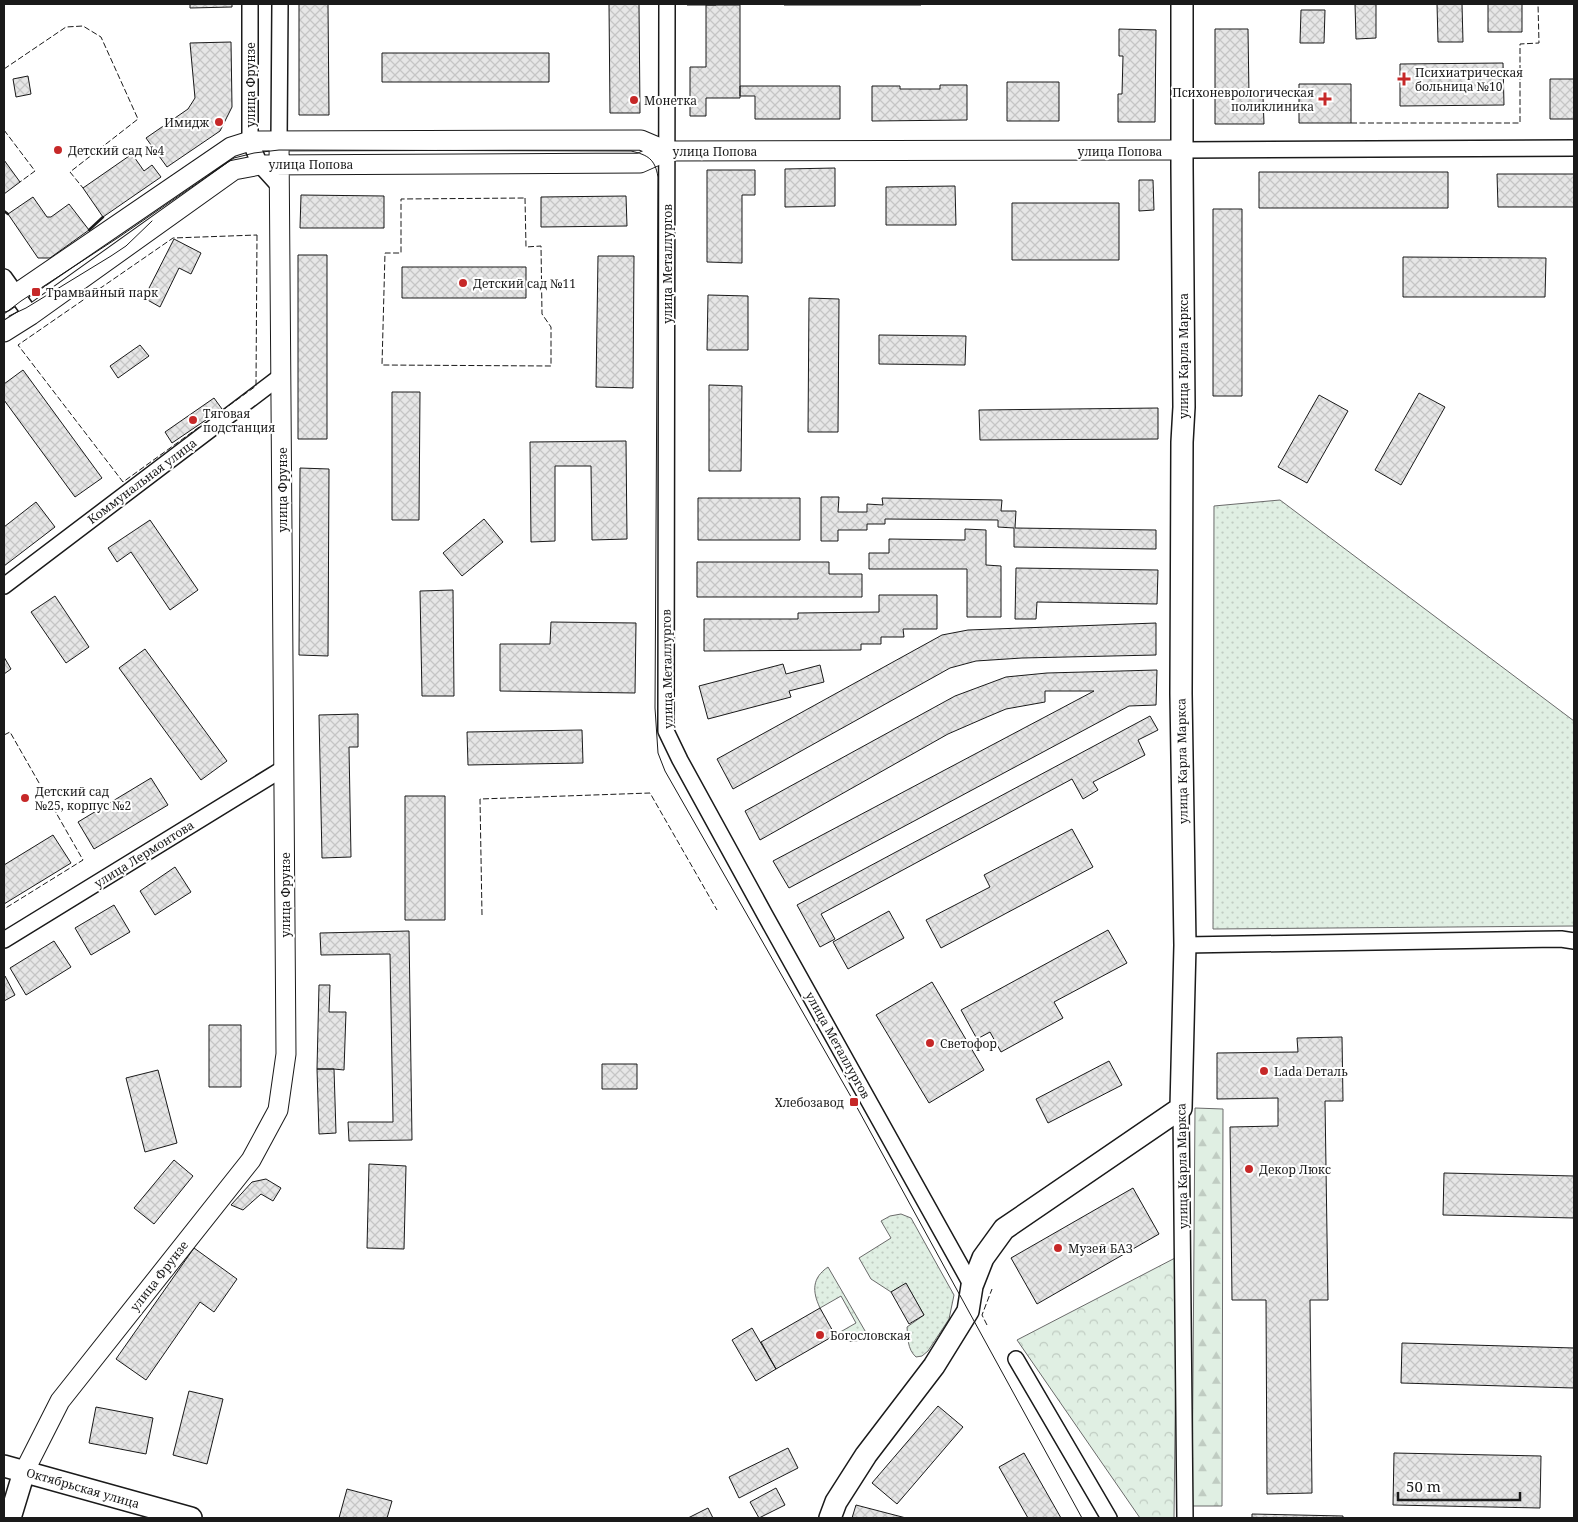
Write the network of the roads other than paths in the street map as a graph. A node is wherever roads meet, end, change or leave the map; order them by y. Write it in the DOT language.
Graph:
graph roads {
  1 [pos="250,4"];
  2 [pos="280,4"];
  3 [pos="667,4"];
  4 [pos="1182,4"];
  5 [pos="250,141"];
  6 [pos="280,141"];
  7 [pos="1574,148"];
  8 [pos="1182,150"];
  9 [pos="667,151"];
  10 [pos="260,165"];
  11 [pos="280,165"];
  12 [pos="280,187"];
  13 [pos="4,277"];
  14 [pos="10,298"];
  15 [pos="31,315"];
  16 [pos="4,332"];
  17 [pos="281,376"];
  18 [pos="4,586"];
  19 [pos="284,768"];
  20 [pos="4,940"];
  21 [pos="1574,941"];
  22 [pos="1186,945"];
  23 [pos="1181,1108"];
  24 [pos="972,1286"];
  25 [pos="1016,1360"];
  26 [pos="14,1469"];
  27 [pos="10,1518"];
  28 [pos="191,1518"];
  29 [pos="830,1518"];
  30 [pos="1109,1518"];
  31 [pos="1185,1518"];
  1 -- 5 [label="street, улица Фрунзе"];
  2 -- 6 [label="street, улица Фрунзе"];
  3 -- 9 [label="street, улица Металлургов"];
  4 -- 8 [label="main road, улица Карла Маркса"];
  5 -- 6 [label="street, улица Попова"];
  5 -- 10 [label="street, улица Фрунзе"];
  5 -- 14 [label="street, улица Попова"];
  6 -- 9 [label="street, улица Попова"];
  6 -- 11 [label="street, улица Фрунзе"];
  7 -- 8 [label="street, улица Попова"];
  8 -- 9 [label="street, улица Попова"];
  8 -- 22 [label="main road, улица Карла Маркса"];
  9 -- 11 [label="street, улица Попова"];
  9 -- 24 [label="street, улица Металлургов"];
  10 -- 11 [label="street, улица Попова"];
  10 -- 12 [label="street, улица Фрунзе"];
  10 -- 15 [label="street, улица Попова"];
  11 -- 12 [label="street, улица Фрунзе"];
  12 -- 17 [label="street, улица Фрунзе"];
  13 -- 14 [label="street"];
  14 -- 15 [label="street"];
  15 -- 16 [label="street, улица Попова"];
  17 -- 18 [label="street, Коммунальная улица"];
  17 -- 19 [label="street, улица Фрунзе"];
  19 -- 20 [label="street, улица Лермонтова"];
  19 -- 26 [label="street, улица Фрунзе"];
  21 -- 22 [label="street"];
  22 -- 23 [label="main road, улица Карла Маркса"];
  23 -- 24 [label="main road"];
  23 -- 31 [label="street, улица Карла Маркса"];
  24 -- 29 [label="main road"];
  25 -- 30 [label="street"];
  26 -- 27 [label="main road, улица Фрунзе"];
  26 -- 28 [label="main road, Октябрьская улица"];
}
